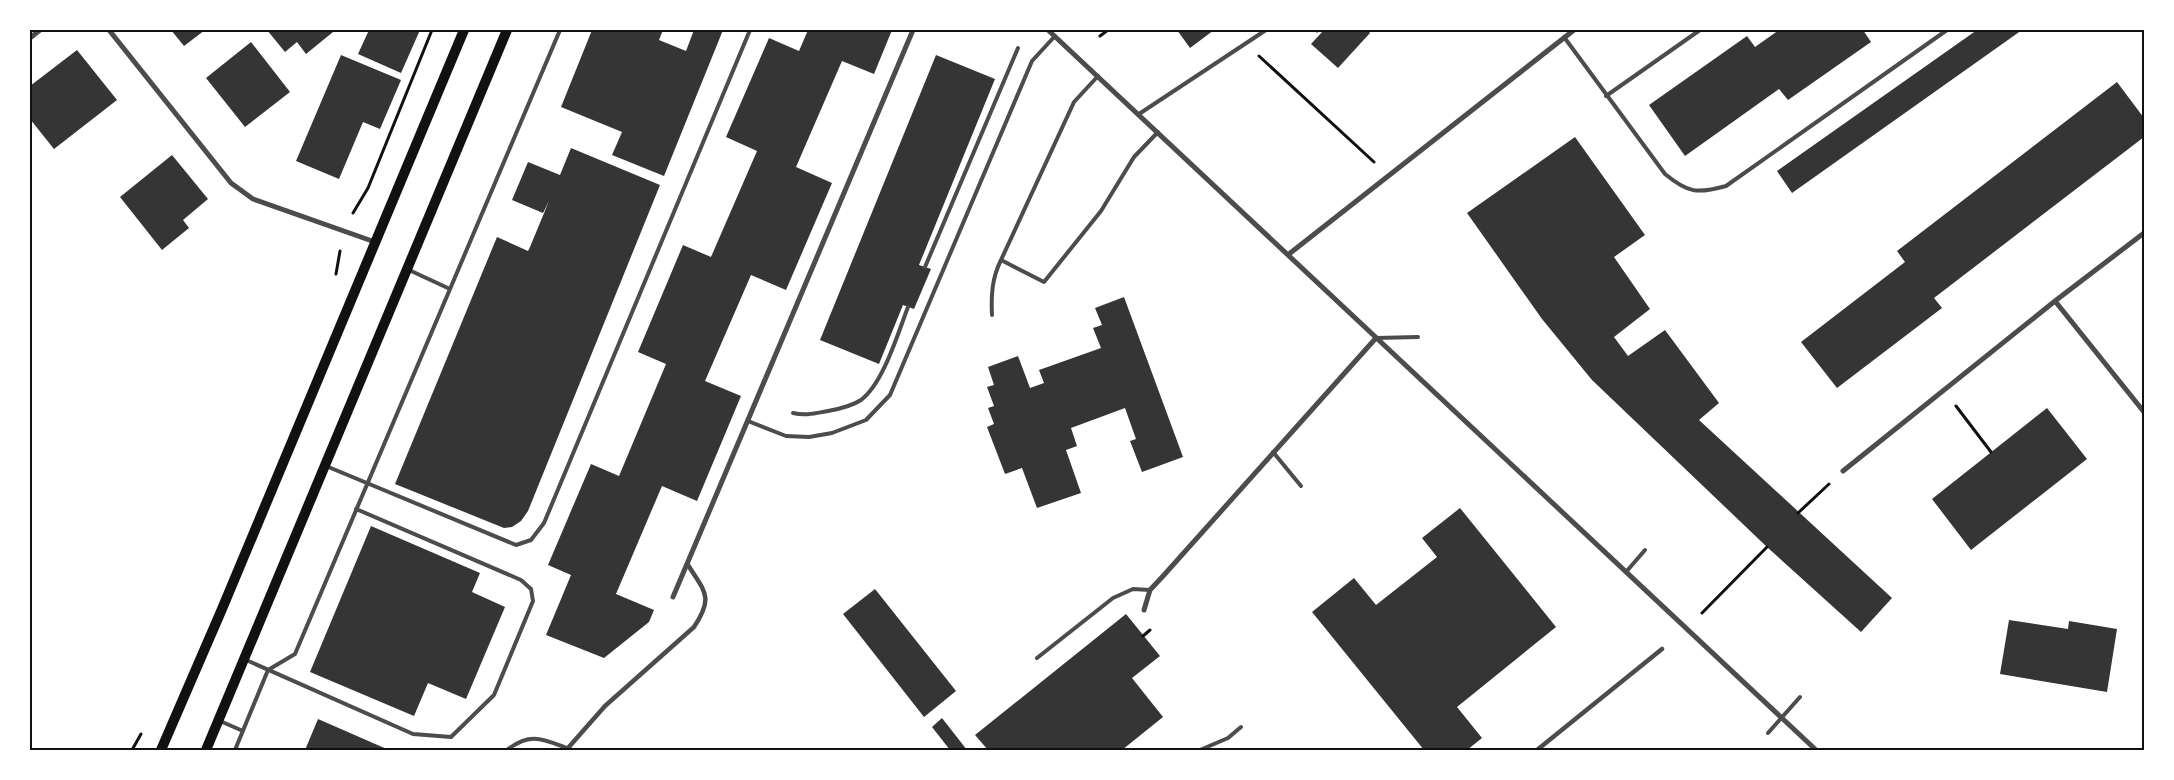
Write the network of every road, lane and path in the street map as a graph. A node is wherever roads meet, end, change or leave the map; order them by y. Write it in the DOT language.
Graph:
graph roads {
  1 [pos="40,30"];
  2 [pos="109,30"];
  3 [pos="432,30"];
  4 [pos="464,30"];
  5 [pos="507,30"];
  6 [pos="560,30"];
  7 [pos="750,30"];
  8 [pos="913,30"];
  9 [pos="1048,30"];
  10 [pos="1108,30"];
  11 [pos="1266,30"];
  12 [pos="1574,30"];
  13 [pos="1700,30"];
  14 [pos="1947,30"];
  15 [pos="1055,36"];
  16 [pos="1100,36"];
  17 [pos="1564,37"];
  18 [pos="30,38"];
  19 [pos="1245,44"];
  20 [pos="1018,48"];
  21 [pos="1098,76"];
  22 [pos="1606,96"];
  23 [pos="1139,114"];
  24 [pos="1158,132"];
  25 [pos="1390,176"];
  26 [pos="368,188"];
  27 [pos="2144,233"];
  28 [pos="374,242"];
  29 [pos="1288,254"];
  30 [pos="1001,260"];
  31 [pos="925,267"];
  32 [pos="407,269"];
  33 [pos="450,288"];
  34 [pos="2055,301"];
  35 [pos="908,307"];
  36 [pos="992,314"];
  37 [pos="1418,337"];
  38 [pos="1376,338"];
  39 [pos="1959,410"];
  40 [pos="2144,412"];
  41 [pos="794,413"];
  42 [pos="748,421"];
  43 [pos="1273,452"];
  44 [pos="1991,452"];
  45 [pos="326,466"];
  46 [pos="1843,471"];
  47 [pos="367,484"];
  48 [pos="1301,486"];
  49 [pos="356,509"];
  50 [pos="1798,513"];
  51 [pos="1767,547"];
  52 [pos="1646,550"];
  53 [pos="688,565"];
  54 [pos="1626,572"];
  55 [pos="1150,590"];
  56 [pos="673,598"];
  57 [pos="1144,610"];
  58 [pos="1702,613"];
  59 [pos="1662,649"];
  60 [pos="1037,658"];
  61 [pos="244,659"];
  62 [pos="268,670"];
  63 [pos="1800,697"];
  64 [pos="1781,717"];
  65 [pos="219,720"];
  66 [pos="1241,727"];
  67 [pos="243,731"];
  68 [pos="1768,733"];
  69 [pos="161,750"];
  70 [pos="206,750"];
  71 [pos="235,750"];
  72 [pos="507,750"];
  73 [pos="569,750"];
  74 [pos="1200,750"];
  75 [pos="1537,750"];
  76 [pos="1816,750"];
  1 -- 18 [label="street"];
  2 -- 28 [label="street"];
  3 -- 26 [label="path"];
  4 -- 28 [label="main road"];
  5 -- 32 [label="main road"];
  6 -- 33 [label="lane"];
  7 -- 47 [label="lane"];
  8 -- 42 [label="street"];
  9 -- 15 [label="street"];
  10 -- 16 [label="path"];
  11 -- 19 [label="lane"];
  12 -- 17 [label="street"];
  13 -- 22 [label="lane"];
  14 -- 22 [label="lane"];
  15 -- 21 [label="street"];
  15 -- 42 [label="lane"];
  17 -- 22 [label="lane"];
  17 -- 25 [label="street"];
  19 -- 23 [label="lane"];
  19 -- 25 [label="path"];
  20 -- 31 [label="lane"];
  21 -- 23 [label="street"];
  21 -- 30 [label="lane"];
  23 -- 24 [label="street"];
  24 -- 29 [label="street"];
  24 -- 30 [label="lane"];
  25 -- 29 [label="street"];
  27 -- 34 [label="street"];
  28 -- 69 [label="main road"];
  29 -- 38 [label="street"];
  30 -- 36 [label="lane"];
  32 -- 33 [label="lane"];
  32 -- 45 [label="main road"];
  33 -- 47 [label="lane"];
  34 -- 40 [label="street"];
  34 -- 46 [label="street"];
  35 -- 41 [label="lane"];
  37 -- 38 [label="lane"];
  38 -- 43 [label="street"];
  38 -- 54 [label="street"];
  39 -- 44 [label="path"];
  42 -- 53 [label="street"];
  43 -- 48 [label="lane"];
  43 -- 55 [label="street"];
  45 -- 47 [label="lane"];
  45 -- 61 [label="main road"];
  46 -- 50 [label="path"];
  47 -- 49 [label="lane"];
  49 -- 62 [label="lane"];
  49 -- 62 [label="lane"];
  51 -- 58 [label="path"];
  52 -- 54 [label="lane"];
  53 -- 56 [label="street"];
  53 -- 73 [label="street"];
  54 -- 64 [label="street"];
  55 -- 57 [label="street"];
  55 -- 60 [label="lane"];
  59 -- 75 [label="street"];
  61 -- 62 [label="lane"];
  61 -- 65 [label="main road"];
  62 -- 67 [label="lane"];
  63 -- 64 [label="lane"];
  64 -- 68 [label="lane"];
  64 -- 76 [label="street"];
  65 -- 67 [label="lane"];
  65 -- 70 [label="main road"];
  66 -- 74 [label="lane"];
  67 -- 71 [label="lane"];
  72 -- 73 [label="lane"];
}
